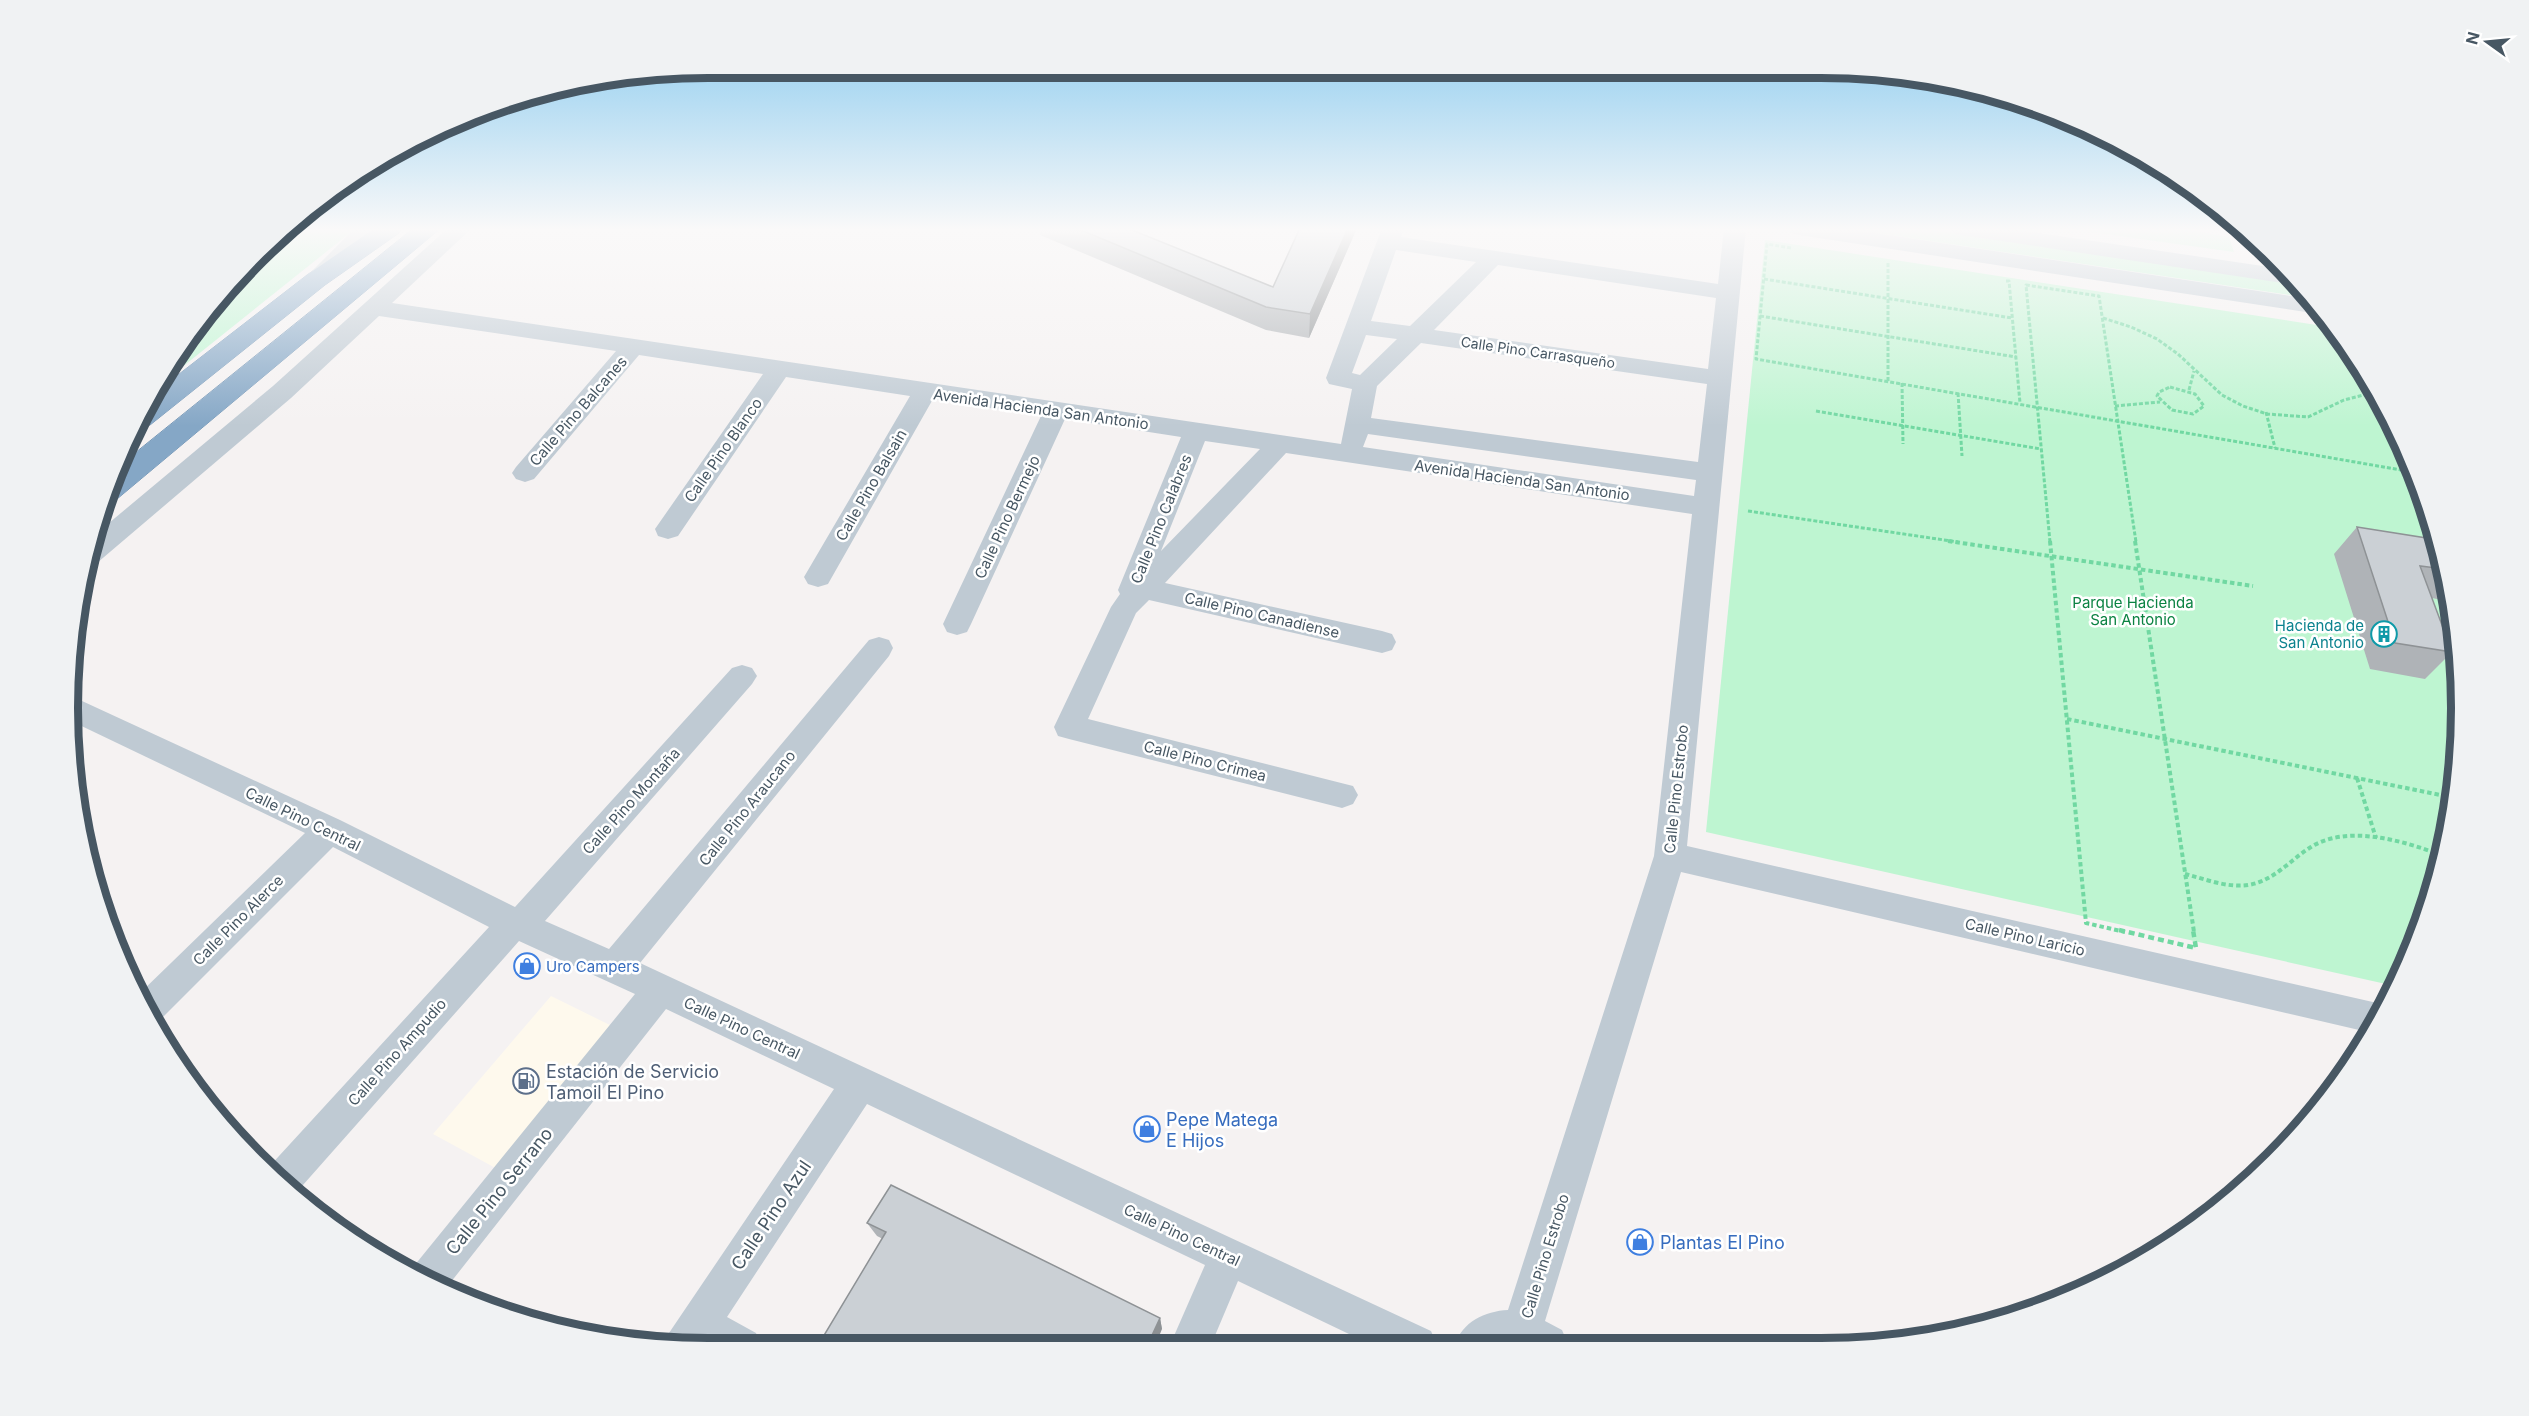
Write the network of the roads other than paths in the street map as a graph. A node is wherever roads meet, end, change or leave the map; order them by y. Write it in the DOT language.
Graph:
graph roads {
  1 [pos="298,294"];
  2 [pos="317,294"];
  3 [pos="348,294"];
  4 [pos="390,294"];
  5 [pos="1369,294"];
  6 [pos="1456,294"];
  7 [pos="1729,294"];
  8 [pos="2230,294"];
  9 [pos="2306,306"];
  10 [pos="376,308"];
  11 [pos="1357,326"];
  12 [pos="1416,334"];
  13 [pos="632,348"];
  14 [pos="222,355"];
  15 [pos="778,370"];
  16 [pos="1720,378"];
  17 [pos="1365,384"];
  18 [pos="163,392"];
  19 [pos="282,392"];
  20 [pos="925,392"];
  21 [pos="154,408"];
  22 [pos="1056,411"];
  23 [pos="1357,424"];
  24 [pos="1196,432"];
  25 [pos="137,442"];
  26 [pos="1279,444"];
  27 [pos="1350,455"];
  28 [pos="525,473"];
  29 [pos="1710,473"];
  30 [pos="121,480"];
  31 [pos="1706,507"];
  32 [pos="107,518"];
  33 [pos="668,529"];
  34 [pos="99,546"];
  35 [pos="818,577"];
  36 [pos="1134,598"];
  37 [pos="957,624"];
  38 [pos="1382,642"];
  39 [pos="879,648"];
  40 [pos="742,676"];
  41 [pos="78,711"];
  42 [pos="1069,727"];
  43 [pos="1342,795"];
  44 [pos="329,830"];
  45 [pos="1670,856"];
  46 [pos="517,925"];
  47 [pos="615,969"];
  48 [pos="660,990"];
  49 [pos="152,1005"];
  50 [pos="2370,1017"];
  51 [pos="858,1084"];
  52 [pos="286,1175"];
  53 [pos="1229,1257"];
  54 [pos="432,1275"];
  55 [pos="691,1335"];
  56 [pos="1535,1337"];
  57 [pos="1193,1338"];
  58 [pos="1402,1338"];
  59 [pos="1484,1338"];
  1 -- 14 [label="highway"];
  2 -- 25 [label="highway"];
  3 -- 30 [label="highway"];
  4 -- 10 [label="street"];
  5 -- 11 [label="street"];
  6 -- 12 [label="street"];
  7 -- 16 [label="street, Calle Pino Estrobo"];
  8 -- 9 [label="street"];
  10 -- 13 [label="street, Avenida Hacienda San Antonio"];
  10 -- 19 [label="street"];
  11 -- 12 [label="street, Calle Pino Carrasqueño"];
  11 -- 17 [label="street"];
  12 -- 16 [label="street, Calle Pino Carrasqueño"];
  12 -- 17 [label="street"];
  13 -- 15 [label="street, Avenida Hacienda San Antonio"];
  13 -- 28 [label="street, Calle Pino Balcanes"];
  14 -- 18 [label="highway"];
  14 -- 21 [label="highway"];
  15 -- 20 [label="street, Avenida Hacienda San Antonio"];
  15 -- 33 [label="street, Calle Pino Blanco"];
  16 -- 29 [label="street, Calle Pino Estrobo"];
  17 -- 23 [label="street"];
  19 -- 32 [label="street"];
  19 -- 34 [label="street"];
  20 -- 22 [label="street, Avenida Hacienda San Antonio"];
  20 -- 35 [label="street, Calle Pino Balsain"];
  22 -- 24 [label="street, Avenida Hacienda San Antonio"];
  22 -- 37 [label="street, Calle Pino Bermejo"];
  23 -- 27 [label="street"];
  23 -- 29 [label="street"];
  24 -- 26 [label="street, Avenida Hacienda San Antonio"];
  24 -- 36 [label="street, Calle Pino Calabres"];
  26 -- 27 [label="street, Avenida Hacienda San Antonio"];
  26 -- 36 [label="street"];
  27 -- 31 [label="street, Avenida Hacienda San Antonio"];
  29 -- 31 [label="street, Calle Pino Estrobo"];
  31 -- 45 [label="street, Calle Pino Estrobo"];
  36 -- 38 [label="street, Calle Pino Canadiense"];
  36 -- 42 [label="street, Calle Pino Calabres"];
  39 -- 47 [label="street, Calle Pino Araucano"];
  40 -- 46 [label="street, Calle Pino Montaña"];
  41 -- 44 [label="street, Calle Pino Central"];
  42 -- 43 [label="street, Calle Pino Crimea"];
  44 -- 46 [label="street, Calle Pino Central"];
  44 -- 49 [label="street, Calle Pino Alerce"];
  45 -- 50 [label="street, Calle Pino Laricio"];
  45 -- 56 [label="street, Calle Pino Estrobo"];
  46 -- 47 [label="street, Calle Pino Central"];
  46 -- 52 [label="street, Calle Pino Ampudio"];
  47 -- 48 [label="street, Calle Pino Central"];
  48 -- 51 [label="street, Calle Pino Central"];
  48 -- 54 [label="street, Calle Pino Serrano"];
  51 -- 53 [label="street, Calle Pino Central"];
  51 -- 55 [label="street, Calle Pino Azul"];
  53 -- 57 [label="street"];
  53 -- 58 [label="street, Calle Pino Central"];
  56 -- 59 [label="street"];
}
